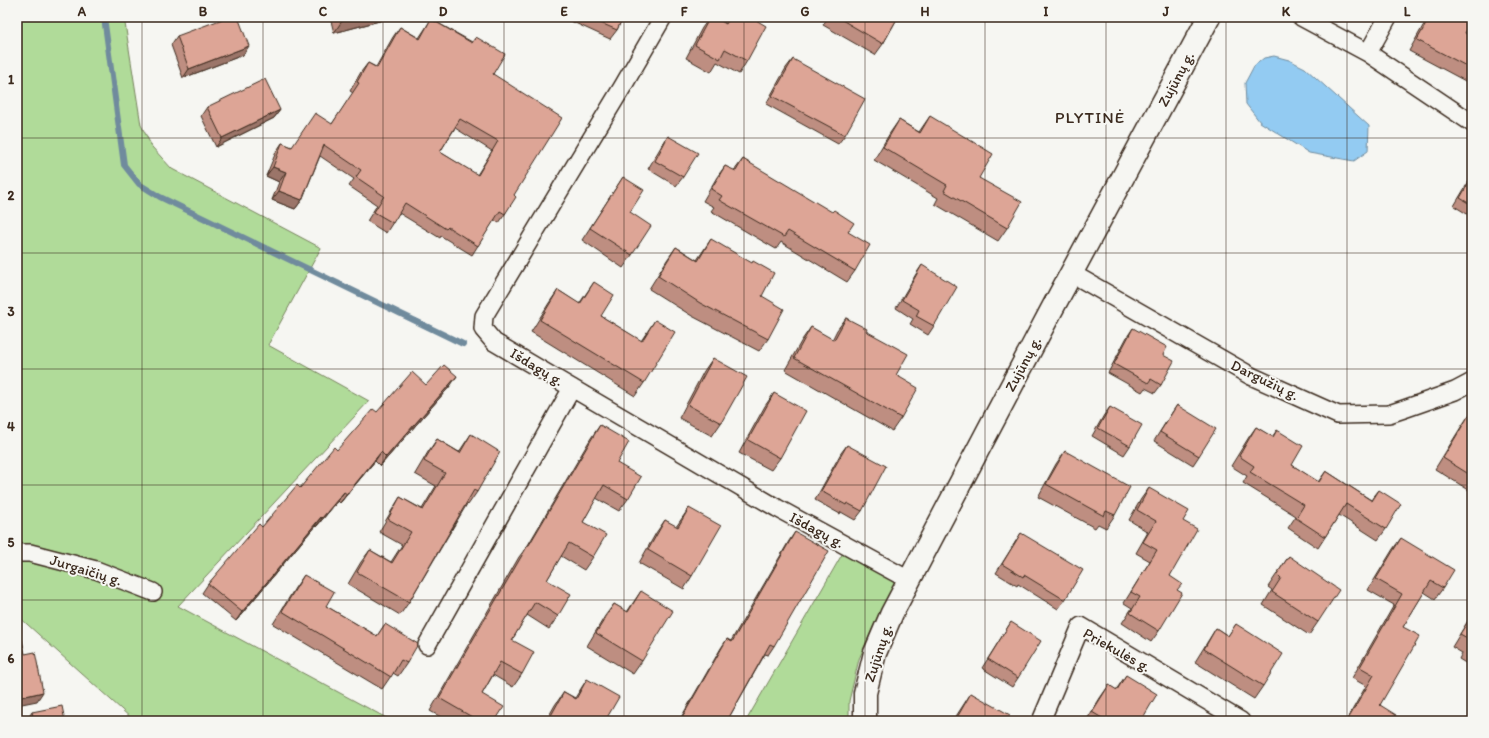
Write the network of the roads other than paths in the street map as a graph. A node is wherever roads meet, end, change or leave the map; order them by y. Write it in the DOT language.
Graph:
graph roads {
  1 [pos="663,17"];
  2 [pos="1209,17"];
  3 [pos="1301,17"];
  4 [pos="1388,17"];
  5 [pos="1368,53"];
  6 [pos="1472,123"];
  7 [pos="1072,273"];
  8 [pos="1472,382"];
  9 [pos="572,388"];
  10 [pos="17,552"];
  11 [pos="909,580"];
  12 [pos="153,592"];
  13 [pos="427,645"];
  14 [pos="865,721"];
  15 [pos="1041,721"];
  16 [pos="1241,721"];
  1 -- 9 [label="street, Išdagų g."];
  2 -- 7 [label="main road, Zujūnų g."];
  3 -- 5 [label="street"];
  4 -- 5 [label="street"];
  5 -- 6 [label="street"];
  7 -- 8 [label="street, Dargužių g."];
  7 -- 11 [label="main road, Zujūnų g."];
  9 -- 11 [label="street, Išdagų g."];
  9 -- 13 [label="street"];
  10 -- 12 [label="street, Jurgaičių g."];
  11 -- 14 [label="main road, Zujūnų g."];
  15 -- 16 [label="street, Priekulės g."];
}
